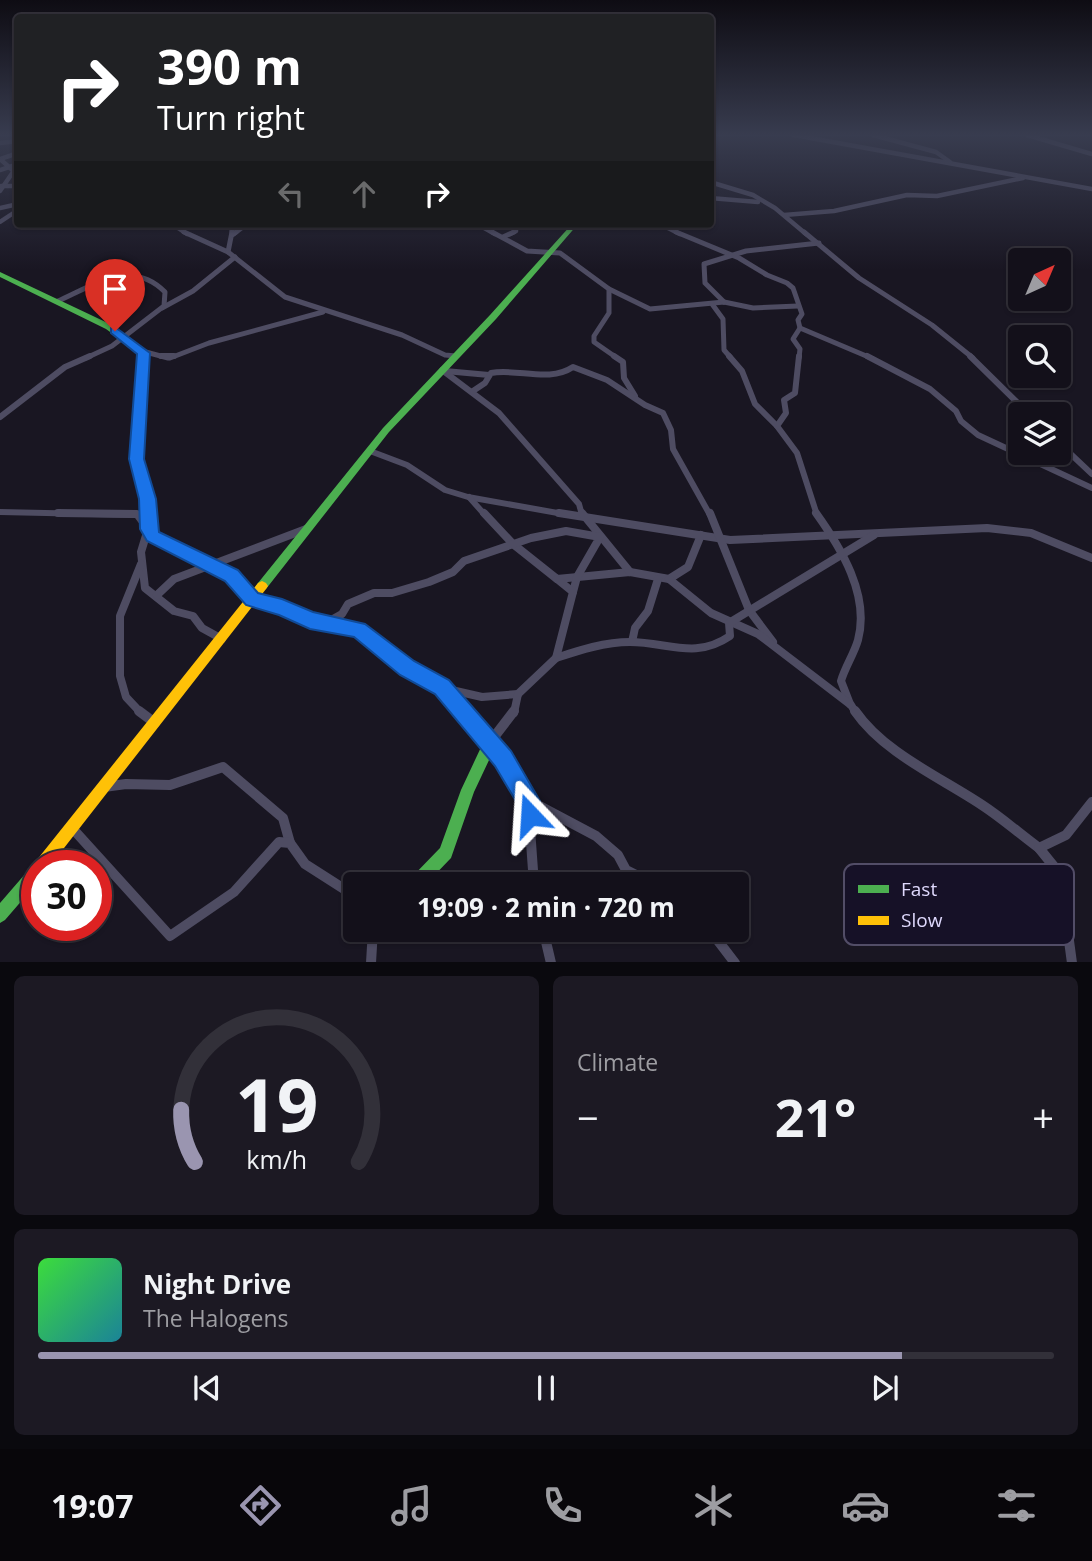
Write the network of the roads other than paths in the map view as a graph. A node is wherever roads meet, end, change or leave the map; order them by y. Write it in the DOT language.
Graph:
graph roads {
  1 [pos="1013,180"];
  2 [pos="1043,180"];
  3 [pos="714,183"];
  4 [pos="720,185"];
  5 [pos="714,186"];
  6 [pos="1092,189"];
  7 [pos="714,198"];
  8 [pos="775,208"];
  9 [pos="785,215"];
  10 [pos="178,228"];
  11 [pos="231,228"];
  12 [pos="242,228"];
  13 [pos="485,228"];
  14 [pos="513,228"];
  15 [pos="571,228"];
  16 [pos="668,228"];
  17 [pos="232,235"];
  18 [pos="503,237"];
  19 [pos="819,243"];
  20 [pos="550,251"];
  21 [pos="228,252"];
  22 [pos="736,254"];
  23 [pos="235,257"];
  24 [pos="0,274"];
  25 [pos="609,289"];
  26 [pos="58,301"];
  27 [pos="724,302"];
  28 [pos="712,304"];
  29 [pos="798,306"];
  30 [pos="158,310"];
  31 [pos="330,311"];
  32 [pos="800,328"];
  33 [pos="124,338"];
  34 [pos="142,351"];
  35 [pos="456,356"];
  36 [pos="442,370"];
  37 [pos="489,375"];
  38 [pos="473,391"];
  39 [pos="1017,402"];
  40 [pos="645,405"];
  41 [pos="0,417"];
  42 [pos="777,426"];
  43 [pos="369,452"];
  44 [pos="1071,454"];
  45 [pos="1092,474"];
  46 [pos="1092,488"];
  47 [pos="468,497"];
  48 [pos="0,512"];
  49 [pos="583,517"];
  50 [pos="310,528"];
  51 [pos="149,529"];
  52 [pos="831,534"];
  53 [pos="876,534"];
  54 [pos="701,535"];
  55 [pos="600,537"];
  56 [pos="719,538"];
  57 [pos="513,544"];
  58 [pos="839,556"];
  59 [pos="1092,558"];
  60 [pos="141,564"];
  61 [pos="210,565"];
  62 [pos="630,572"];
  63 [pos="578,577"];
  64 [pos="557,579"];
  65 [pos="663,579"];
  66 [pos="573,592"];
  67 [pos="157,595"];
  68 [pos="252,600"];
  69 [pos="749,610"];
  70 [pos="324,623"];
  71 [pos="729,623"];
  72 [pos="222,639"];
  73 [pos="632,642"];
  74 [pos="780,651"];
  75 [pos="556,658"];
  76 [pos="442,687"];
  77 [pos="518,694"];
  78 [pos="851,705"];
  79 [pos="155,723"];
  80 [pos="491,741"];
  81 [pos="103,787"];
  82 [pos="528,801"];
  83 [pos="1092,802"];
  84 [pos="73,829"];
  85 [pos="290,843"];
  86 [pos="1039,848"];
  87 [pos="55,850"];
  88 [pos="1052,864"];
  89 [pos="427,872"];
  90 [pos="533,872"];
  91 [pos="630,872"];
  92 [pos="21,886"];
  93 [pos="343,888"];
  94 [pos="5,900"];
  95 [pos="0,915"];
  96 [pos="374,942"];
  97 [pos="546,942"];
  98 [pos="719,942"];
  99 [pos="371,962"];
  100 [pos="551,962"];
  101 [pos="735,962"];
  1 -- 9 [label="street"];
  2 -- 6 [label="street"];
  3 -- 4 [label="street"];
  4 -- 5 [label="street"];
  4 -- 8 [label="street"];
  7 -- 8 [label="street"];
  8 -- 9 [label="street"];
  9 -- 19 [label="street"];
  10 -- 21 [label="street"];
  11 -- 17 [label="street"];
  12 -- 17 [label="street"];
  13 -- 18 [label="street"];
  14 -- 18 [label="street"];
  15 -- 20 [label="street"];
  16 -- 22 [label="street"];
  17 -- 21 [label="street"];
  18 -- 20 [label="street"];
  19 -- 22 [label="street"];
  19 -- 39 [label="street"];
  20 -- 25 [label="street"];
  20 -- 35 [label="street"];
  21 -- 23 [label="street"];
  22 -- 27 [label="street"];
  22 -- 29 [label="street"];
  23 -- 30 [label="street"];
  23 -- 31 [label="street"];
  24 -- 26 [label="street"];
  25 -- 28 [label="street"];
  25 -- 40 [label="street"];
  26 -- 30 [label="street"];
  26 -- 33 [label="street"];
  27 -- 28 [label="street"];
  27 -- 29 [label="street"];
  28 -- 42 [label="street"];
  29 -- 32 [label="street"];
  30 -- 33 [label="street"];
  31 -- 34 [label="street"];
  31 -- 35 [label="street"];
  32 -- 42 [label="street"];
  32 -- 46 [label="street"];
  33 -- 34 [label="street"];
  33 -- 41 [label="street"];
  34 -- 51 [label="street"];
  35 -- 36 [label="street"];
  36 -- 37 [label="street"];
  36 -- 38 [label="street"];
  36 -- 43 [label="street"];
  37 -- 38 [label="street"];
  37 -- 40 [label="street"];
  38 -- 49 [label="street"];
  40 -- 56 [label="street"];
  42 -- 52 [label="street"];
  43 -- 47 [label="street"];
  43 -- 50 [label="street"];
  44 -- 45 [label="street"];
  47 -- 49 [label="street"];
  47 -- 57 [label="street"];
  48 -- 51 [label="street"];
  49 -- 54 [label="street"];
  49 -- 55 [label="street"];
  50 -- 61 [label="street"];
  50 -- 68 [label="street"];
  51 -- 60 [label="street"];
  51 -- 61 [label="street"];
  52 -- 53 [label="street"];
  52 -- 56 [label="street"];
  52 -- 58 [label="street"];
  53 -- 58 [label="street"];
  53 -- 59 [label="street"];
  54 -- 56 [label="street"];
  54 -- 65 [label="street"];
  55 -- 57 [label="street"];
  55 -- 62 [label="street"];
  55 -- 63 [label="street"];
  56 -- 69 [label="street"];
  57 -- 64 [label="street"];
  57 -- 70 [label="street"];
  58 -- 69 [label="street"];
  58 -- 78 [label="street"];
  60 -- 67 [label="street"];
  60 -- 79 [label="street"];
  61 -- 67 [label="street"];
  61 -- 68 [label="street"];
  62 -- 63 [label="street"];
  62 -- 65 [label="street"];
  63 -- 64 [label="street"];
  63 -- 66 [label="street"];
  64 -- 66 [label="street"];
  65 -- 71 [label="street"];
  65 -- 73 [label="street"];
  66 -- 75 [label="street"];
  67 -- 72 [label="street"];
  68 -- 70 [label="street"];
  68 -- 72 [label="street"];
  69 -- 71 [label="street"];
  69 -- 74 [label="street"];
  70 -- 76 [label="street"];
  71 -- 73 [label="street"];
  71 -- 74 [label="street"];
  72 -- 79 [label="street"];
  73 -- 75 [label="street"];
  74 -- 78 [label="street"];
  75 -- 77 [label="street"];
  76 -- 77 [label="street"];
  76 -- 80 [label="street"];
  77 -- 80 [label="street"];
  78 -- 86 [label="street"];
  79 -- 81 [label="street"];
  80 -- 82 [label="street"];
  80 -- 89 [label="street"];
  81 -- 84 [label="street"];
  81 -- 85 [label="street"];
  82 -- 90 [label="street"];
  82 -- 91 [label="street"];
  83 -- 86 [label="street"];
  84 -- 85 [label="street"];
  84 -- 87 [label="street"];
  85 -- 93 [label="street"];
  86 -- 88 [label="street"];
  92 -- 94 [label="street"];
  94 -- 95 [label="street"];
  96 -- 99 [label="street"];
  97 -- 100 [label="street"];
  98 -- 101 [label="street"];
}
